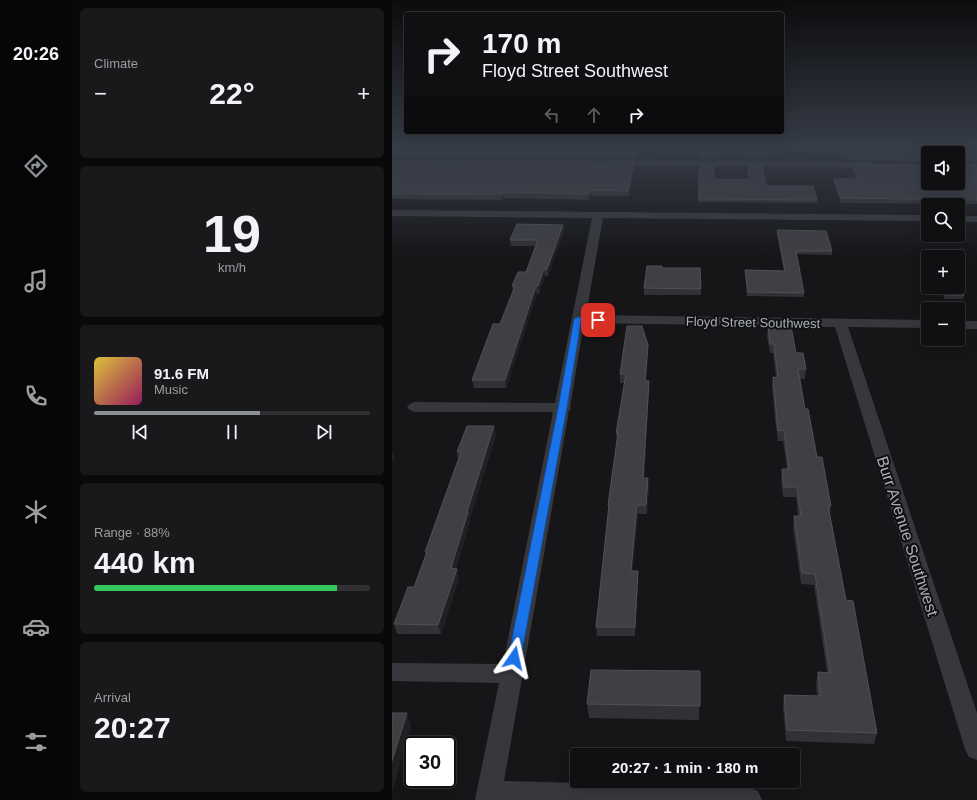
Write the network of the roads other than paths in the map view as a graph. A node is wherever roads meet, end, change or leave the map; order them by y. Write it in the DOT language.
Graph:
graph roads {
  1 [pos="392,213"];
  2 [pos="598,215"];
  3 [pos="921,218"];
  4 [pos="965,219"];
  5 [pos="977,219"];
  6 [pos="578,319"];
  7 [pos="840,324"];
  8 [pos="921,324"];
  9 [pos="965,325"];
  10 [pos="977,325"];
  11 [pos="415,407"];
  12 [pos="562,408"];
  13 [pos="392,672"];
  14 [pos="511,674"];
  15 [pos="977,749"];
  16 [pos="489,797"];
  17 [pos="749,800"];
  1 -- 2 [label="street"];
  2 -- 3 [label="street"];
  2 -- 6 [label="street"];
  4 -- 5 [label="street"];
  6 -- 7 [label="street, Floyd Street Southwest"];
  6 -- 12 [label="street"];
  7 -- 8 [label="street, Floyd Street Southwest"];
  7 -- 15 [label="street, Burr Avenue Southwest"];
  9 -- 10 [label="street"];
  11 -- 12 [label="street"];
  12 -- 14 [label="street"];
  13 -- 14 [label="street"];
  14 -- 16 [label="street"];
  16 -- 17 [label="street"];
}
